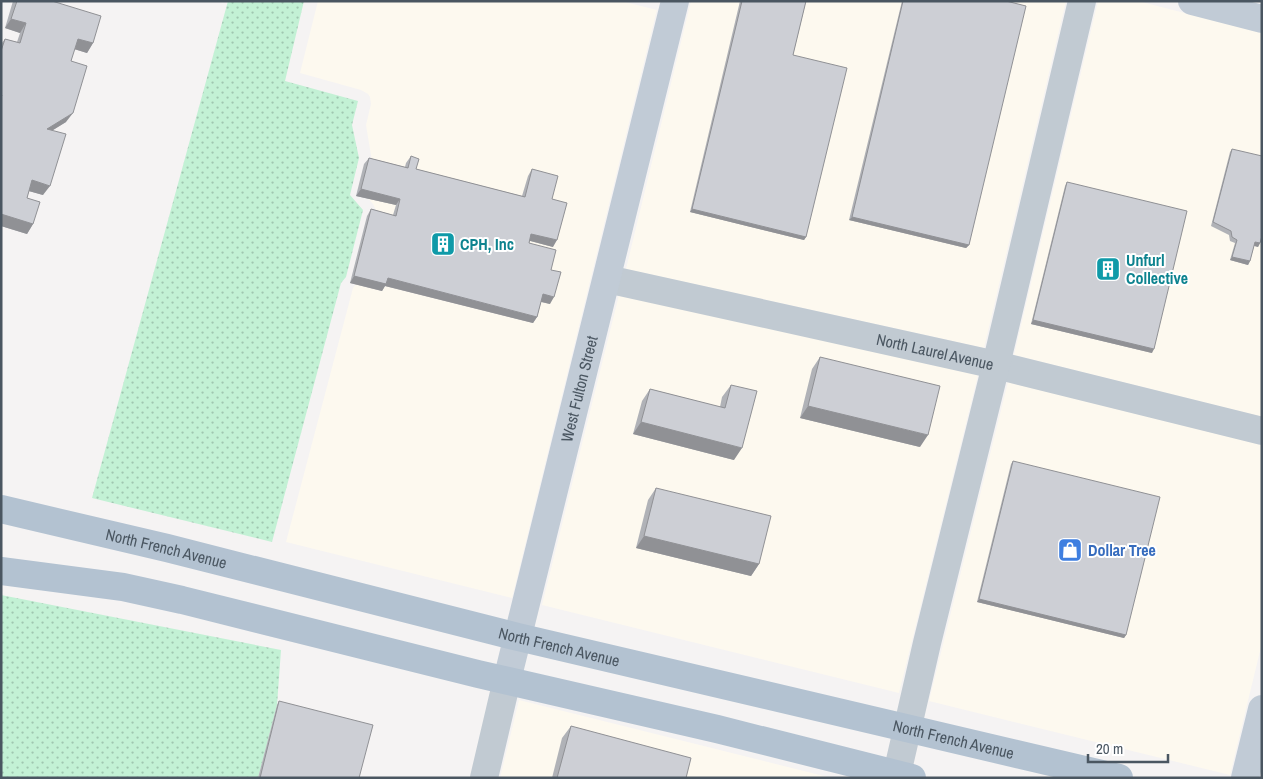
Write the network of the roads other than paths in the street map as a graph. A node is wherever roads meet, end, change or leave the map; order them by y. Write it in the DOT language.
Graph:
graph roads {
  1 [pos="675,1"];
  2 [pos="1082,1"];
  3 [pos="1192,1"];
  4 [pos="1262,19"];
  5 [pos="607,279"];
  6 [pos="996,365"];
  7 [pos="1262,431"];
  8 [pos="1,509"];
  9 [pos="1,552"];
  10 [pos="1,570"];
  11 [pos="123,586"];
  12 [pos="518,637"];
  13 [pos="507,680"];
  14 [pos="1262,709"];
  15 [pos="907,727"];
  16 [pos="901,777"];
  17 [pos="484,778"];
  18 [pos="1119,778"];
  19 [pos="1245,778"];
  1 -- 5 [label="street, West Fulton Street"];
  2 -- 6 [label="street"];
  3 -- 4 [label="street"];
  5 -- 6 [label="street, North Laurel Avenue"];
  5 -- 12 [label="street, West Fulton Street"];
  6 -- 7 [label="street, North Laurel Avenue"];
  6 -- 15 [label="street"];
  8 -- 12 [label="main road, North French Avenue"];
  9 -- 11 [label="main road"];
  10 -- 11 [label="main road"];
  11 -- 13 [label="main road"];
  12 -- 13 [label="street, West Fulton Street"];
  12 -- 15 [label="main road, North French Avenue"];
  13 -- 16 [label="main road"];
  13 -- 17 [label="street, West Fulton Street"];
  14 -- 19 [label="street"];
  15 -- 16 [label="street"];
  15 -- 18 [label="main road, North French Avenue"];
}
